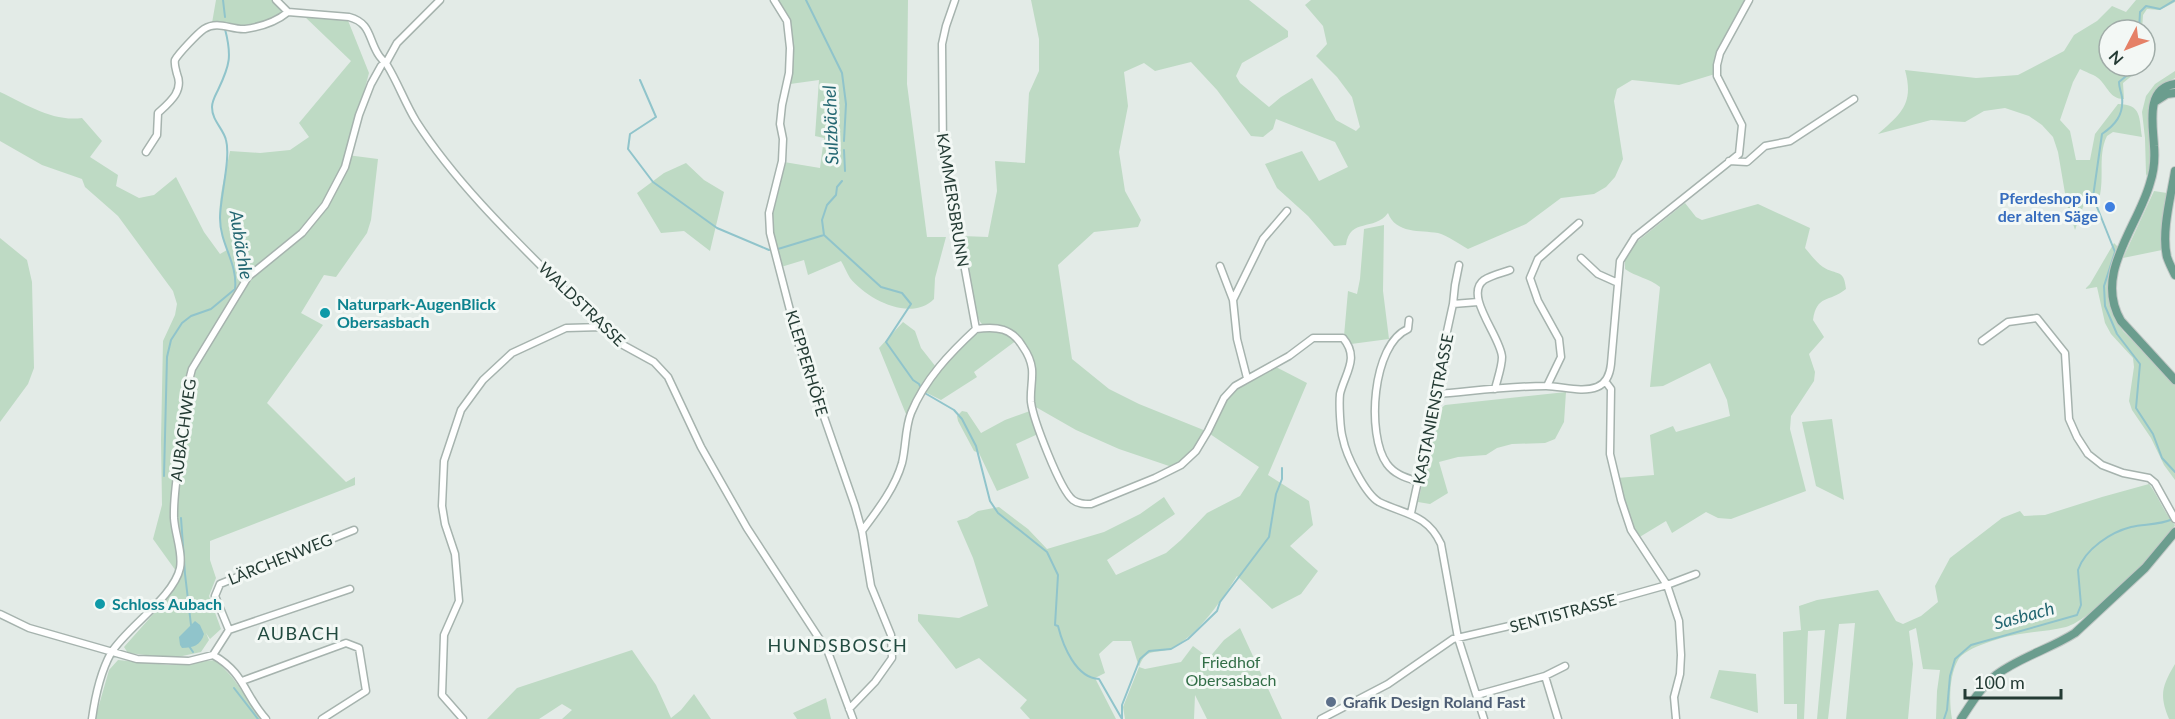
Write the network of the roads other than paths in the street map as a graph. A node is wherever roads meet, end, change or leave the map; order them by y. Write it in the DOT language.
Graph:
graph roads {
  1 [pos="276,0"];
  2 [pos="440,0"];
  3 [pos="774,0"];
  4 [pos="955,0"];
  5 [pos="1749,0"];
  6 [pos="288,12"];
  7 [pos="383,64"];
  8 [pos="2175,84"];
  9 [pos="2175,93"];
  10 [pos="1854,99"];
  11 [pos="2155,102"];
  12 [pos="146,152"];
  13 [pos="1729,161"];
  14 [pos="2175,171"];
  15 [pos="1287,211"];
  16 [pos="1579,222"];
  17 [pos="1581,258"];
  18 [pos="1460,265"];
  19 [pos="1221,266"];
  20 [pos="1510,270"];
  21 [pos="2175,275"];
  22 [pos="1618,283"];
  23 [pos="1233,300"];
  24 [pos="1478,302"];
  25 [pos="1454,304"];
  26 [pos="1409,320"];
  27 [pos="602,327"];
  28 [pos="976,328"];
  29 [pos="1982,341"];
  30 [pos="1247,378"];
  31 [pos="2175,380"];
  32 [pos="1605,381"];
  33 [pos="1547,386"];
  34 [pos="1495,389"];
  35 [pos="1437,394"];
  36 [pos="1419,482"];
  37 [pos="1411,513"];
  38 [pos="2174,518"];
  39 [pos="354,530"];
  40 [pos="862,531"];
  41 [pos="2175,532"];
  42 [pos="1696,574"];
  43 [pos="1667,585"];
  44 [pos="350,589"];
  45 [pos="0,614"];
  46 [pos="229,630"];
  47 [pos="1458,638"];
  48 [pos="112,652"];
  49 [pos="213,655"];
  50 [pos="1565,666"];
  51 [pos="1545,676"];
  52 [pos="242,681"];
  53 [pos="1477,695"];
  54 [pos="849,709"];
  55 [pos="92,719"];
  56 [pos="266,719"];
  57 [pos="322,719"];
  58 [pos="463,719"];
  59 [pos="853,719"];
  60 [pos="1321,719"];
  61 [pos="1485,719"];
  62 [pos="1558,719"];
  63 [pos="1676,719"];
  64 [pos="1960,719"];
  1 -- 6 [label="street"];
  2 -- 7 [label="street"];
  3 -- 40 [label="street, KLEPPERHÖFE"];
  4 -- 28 [label="street, KAMMERSBRUNN"];
  5 -- 13 [label="street"];
  6 -- 7 [label="street, WALDSTRASSE"];
  6 -- 12 [label="street"];
  7 -- 27 [label="street, WALDSTRASSE"];
  7 -- 48 [label="street, AUBACHWEG"];
  8 -- 11 [label="main road"];
  9 -- 11 [label="main road"];
  10 -- 13 [label="street"];
  11 -- 31 [label="main road"];
  13 -- 22 [label="street"];
  14 -- 21 [label="main road"];
  15 -- 23 [label="street"];
  16 -- 33 [label="street"];
  17 -- 22 [label="street"];
  18 -- 25 [label="street, KASTANIENSTRASSE"];
  19 -- 23 [label="street"];
  20 -- 24 [label="street"];
  22 -- 32 [label="street"];
  23 -- 30 [label="street"];
  24 -- 25 [label="street"];
  24 -- 34 [label="street"];
  25 -- 35 [label="street, KASTANIENSTRASSE"];
  26 -- 36 [label="street"];
  27 -- 54 [label="street, WALDSTRASSE"];
  27 -- 58 [label="street"];
  28 -- 30 [label="street"];
  28 -- 40 [label="street"];
  29 -- 38 [label="street"];
  30 -- 37 [label="street"];
  32 -- 33 [label="street"];
  32 -- 43 [label="street"];
  33 -- 34 [label="street"];
  34 -- 35 [label="street"];
  35 -- 36 [label="street, KASTANIENSTRASSE"];
  36 -- 37 [label="street, KASTANIENSTRASSE"];
  37 -- 47 [label="street"];
  39 -- 46 [label="street, LÄRCHENWEG"];
  40 -- 54 [label="street, KLEPPERHÖFE"];
  41 -- 64 [label="main road"];
  42 -- 43 [label="street, SENTISTRASSE"];
  43 -- 47 [label="street, SENTISTRASSE"];
  43 -- 63 [label="street"];
  44 -- 46 [label="street"];
  45 -- 48 [label="street"];
  46 -- 49 [label="street"];
  47 -- 53 [label="street"];
  47 -- 60 [label="street, SENTISTRASSE"];
  48 -- 49 [label="street"];
  48 -- 55 [label="street, AUBACHWEG"];
  49 -- 52 [label="street"];
  50 -- 51 [label="street"];
  51 -- 53 [label="street"];
  51 -- 62 [label="street"];
  52 -- 56 [label="street"];
  52 -- 57 [label="street"];
  53 -- 61 [label="street"];
  54 -- 59 [label="street, WALDSTRASSE"];
}
